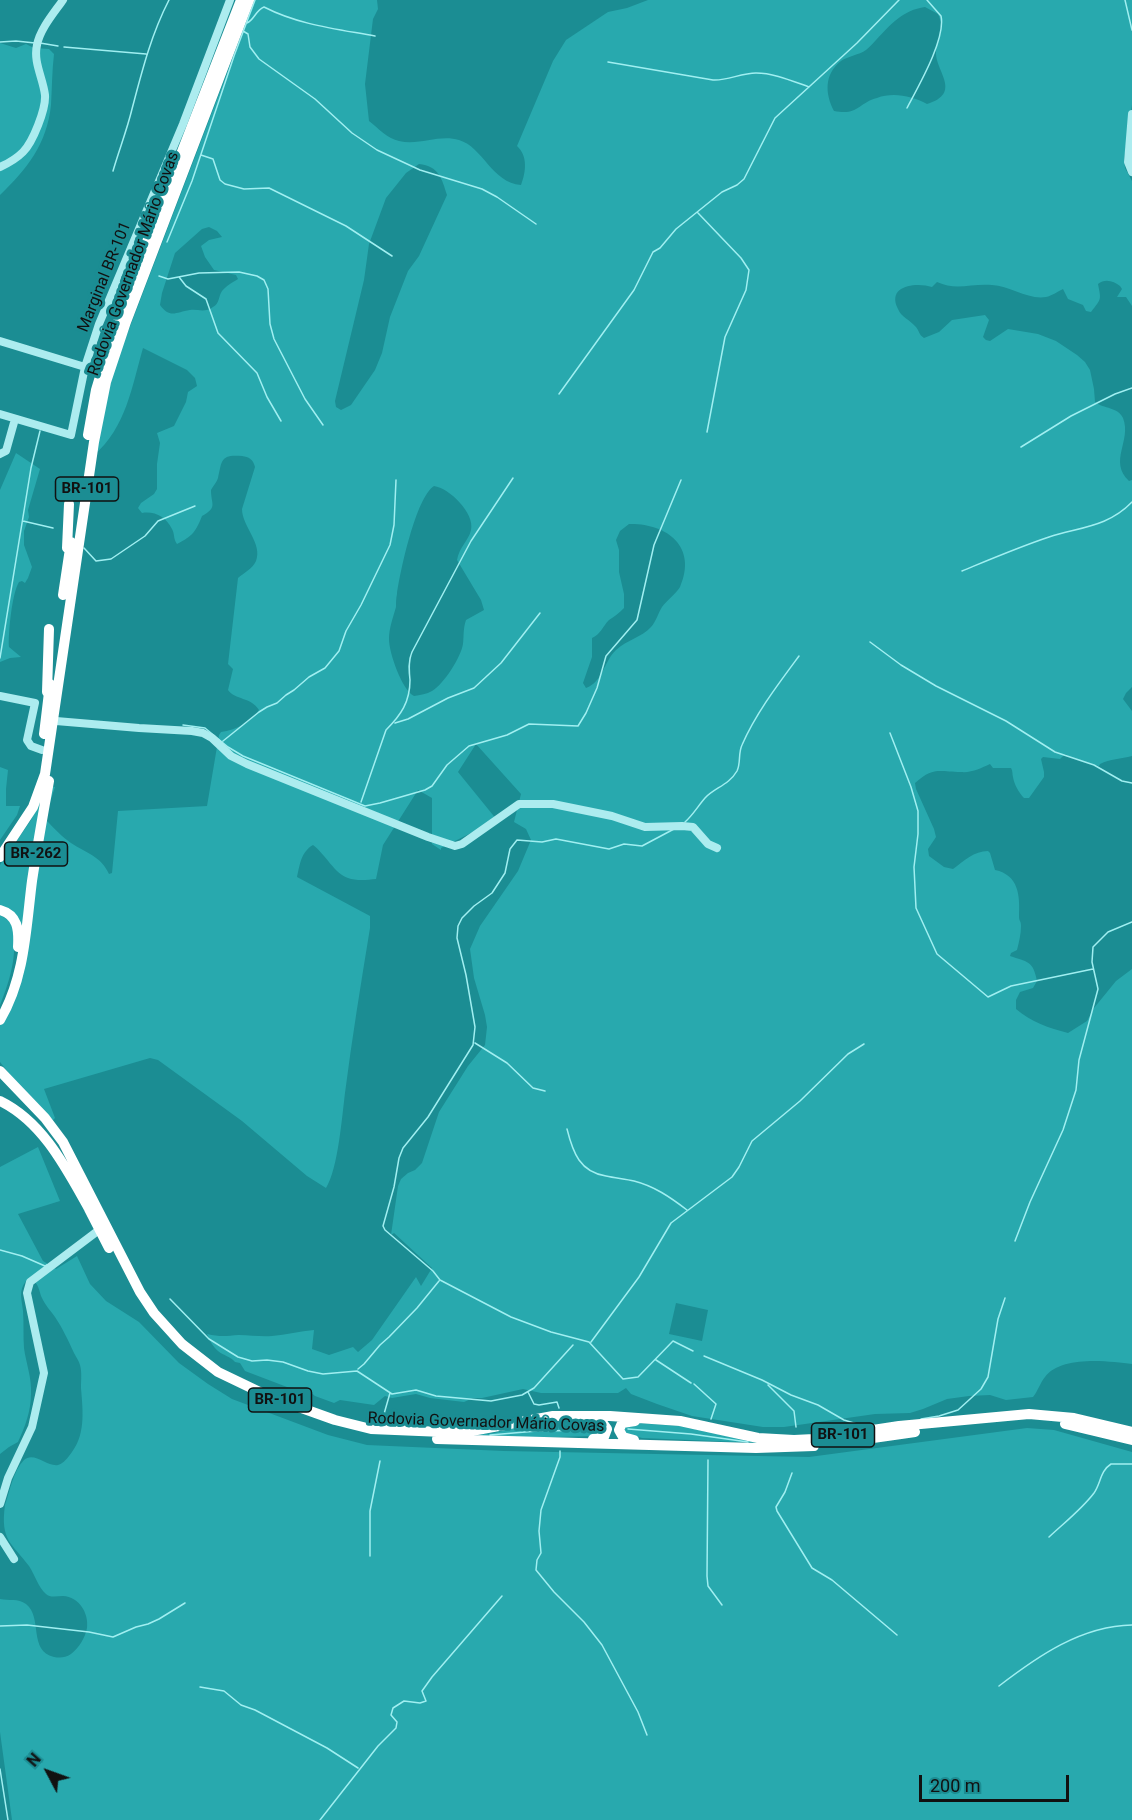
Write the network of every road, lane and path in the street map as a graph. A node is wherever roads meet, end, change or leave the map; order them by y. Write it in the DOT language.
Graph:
graph roads {
  1 [pos="63,0"];
  2 [pos="230,0"];
  3 [pos="241,0"];
  4 [pos="249,0"];
  5 [pos="214,70"];
  6 [pos="199,83"];
  7 [pos="1132,114"];
  8 [pos="183,124"];
  9 [pos="180,148"];
  10 [pos="0,167"];
  11 [pos="1132,172"];
  12 [pos="0,341"];
  13 [pos="85,367"];
  14 [pos="0,414"];
  15 [pos="15,419"];
  16 [pos="0,454"];
  17 [pos="69,504"];
  18 [pos="66,571"];
  19 [pos="49,628"];
  20 [pos="57,685"];
  21 [pos="0,696"];
  22 [pos="46,707"];
  23 [pos="56,721"];
  24 [pos="42,750"];
  25 [pos="0,844"];
  26 [pos="717,848"];
  27 [pos="0,857"];
  28 [pos="0,910"];
  29 [pos="0,1010"];
  30 [pos="0,1020"];
  31 [pos="0,1071"];
  32 [pos="0,1082"];
  33 [pos="0,1101"];
  34 [pos="88,1207"];
  35 [pos="99,1230"];
  36 [pos="553,1416"];
  37 [pos="680,1421"];
  38 [pos="1132,1432"];
  39 [pos="1132,1440"];
  40 [pos="554,1442"];
  41 [pos="681,1444"];
  42 [pos="0,1504"];
  43 [pos="0,1536"];
  44 [pos="15,1559"];
  1 -- 10 [label="street"];
  2 -- 6 [label="street"];
  3 -- 5 [label="highway, Rodovia Governador Mário Covas / BR-101"];
  4 -- 20 [label="highway, Rodovia Governador Mário Covas / BR-101"];
  5 -- 6 [label="highway"];
  5 -- 9 [label="highway, Rodovia Governador Mário Covas / BR-101"];
  6 -- 8 [label="street"];
  7 -- 11 [label="street"];
  8 -- 9 [label="highway"];
  9 -- 13 [label="street, Marginal BR-101"];
  9 -- 18 [label="highway, Rodovia Governador Mário Covas / BR-101"];
  12 -- 13 [label="street"];
  13 -- 15 [label="street, Marginal BR-101"];
  14 -- 15 [label="street"];
  15 -- 16 [label="street"];
  17 -- 18 [label="highway"];
  18 -- 22 [label="highway, Rodovia Governador Mário Covas / BR-101"];
  19 -- 22 [label="highway"];
  20 -- 23 [label="highway, BR-262"];
  20 -- 27 [label="highway, Rodovia Governador Mário Covas / BR-101"];
  21 -- 24 [label="street"];
  22 -- 24 [label="highway, Rodovia Governador Mário Covas / BR-101"];
  23 -- 26 [label="street"];
  23 -- 30 [label="highway, BR-262"];
  24 -- 25 [label="highway, Rodovia Governador Mário Covas / BR-101"];
  28 -- 29 [label="highway"];
  31 -- 36 [label="highway, Rodovia Governador Mário Covas / BR-101"];
  32 -- 34 [label="highway, Rodovia Governador Mário Covas / BR-101"];
  33 -- 34 [label="highway"];
  34 -- 35 [label="highway, Rodovia Governador Mário Covas / BR-101"];
  35 -- 40 [label="highway, Rodovia Governador Mário Covas / BR-101"];
  35 -- 42 [label="street"];
  36 -- 37 [label="highway, Rodovia Governador Mário Covas / BR-101"];
  36 -- 40 [label="highway"];
  37 -- 38 [label="highway, Rodovia Governador Mário Covas / BR-101"];
  37 -- 41 [label="highway"];
  39 -- 41 [label="highway, Rodovia Governador Mário Covas / BR-101"];
  40 -- 41 [label="highway, Rodovia Governador Mário Covas / BR-101"];
  43 -- 44 [label="street"];
}
